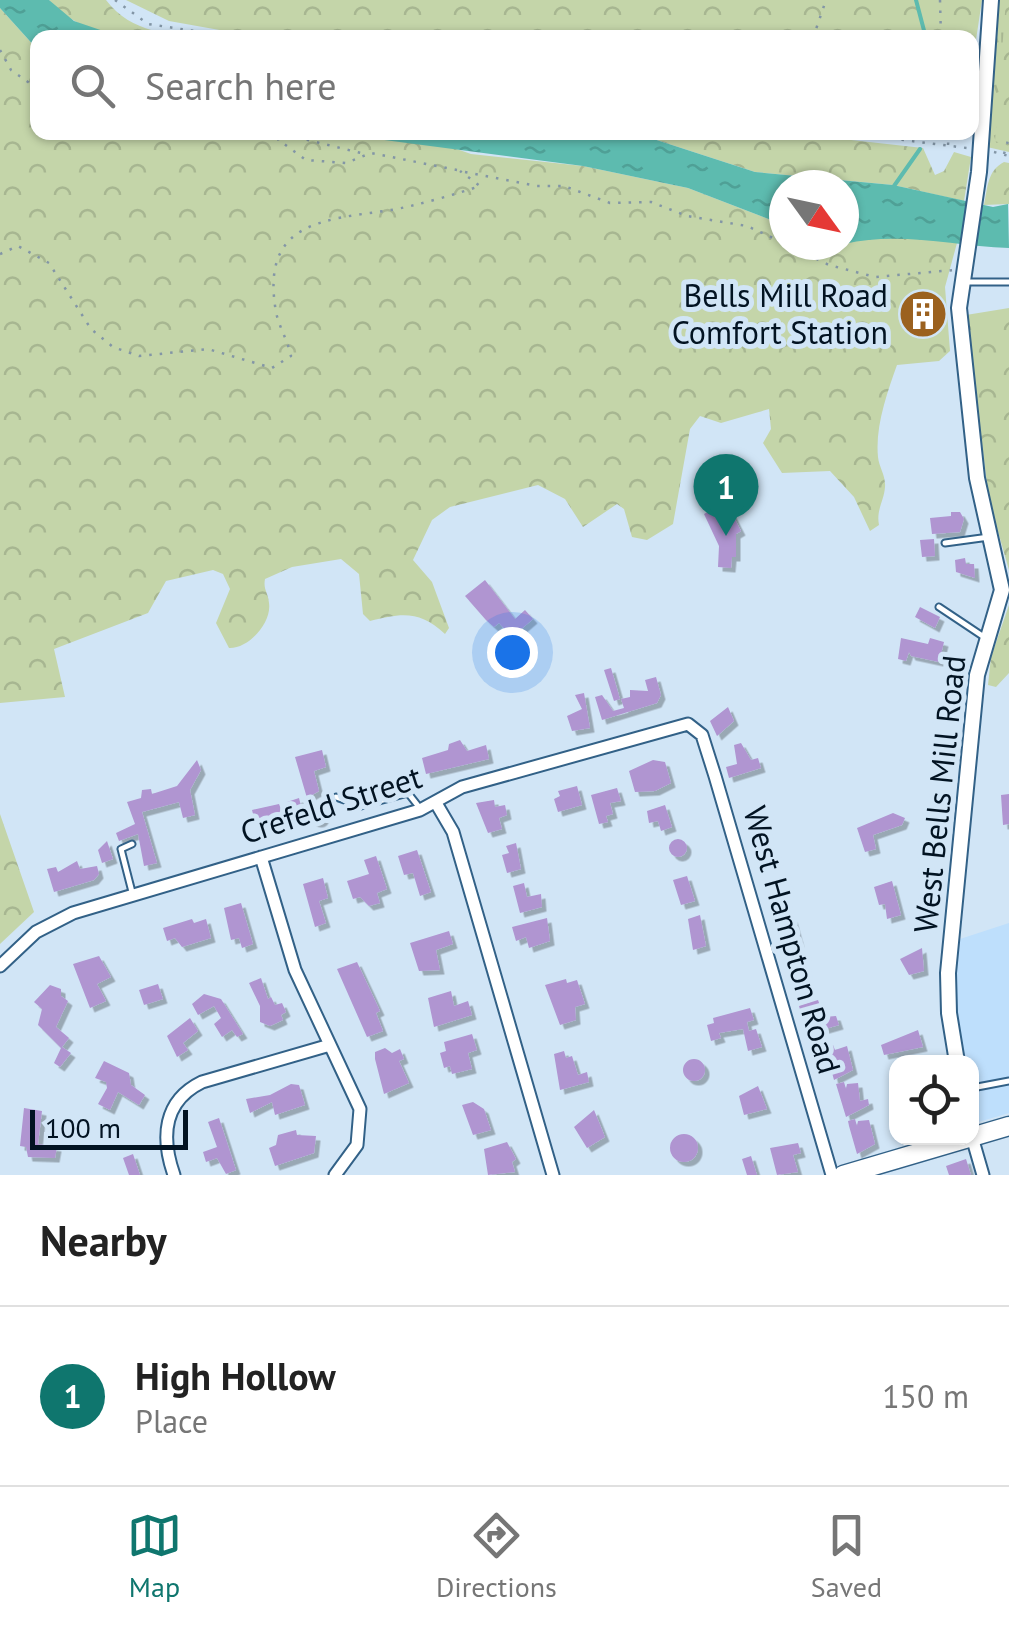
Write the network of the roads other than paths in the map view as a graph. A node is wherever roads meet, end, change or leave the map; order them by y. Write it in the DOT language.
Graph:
graph roads {
  1 [pos="991,0"];
  2 [pos="962,274"];
  3 [pos="1009,282"];
  4 [pos="992,537"];
  5 [pos="945,543"];
  6 [pos="939,608"];
  7 [pos="986,638"];
  8 [pos="692,725"];
  9 [pos="336,797"];
  10 [pos="436,803"];
  11 [pos="420,810"];
  12 [pos="132,844"];
  13 [pos="261,857"];
  14 [pos="133,895"];
  15 [pos="0,966"];
  16 [pos="330,1045"];
  17 [pos="956,1055"];
  18 [pos="1009,1081"];
  19 [pos="979,1087"];
  20 [pos="1009,1126"];
  21 [pos="979,1135"];
  22 [pos="945,1145"];
  23 [pos="974,1145"];
  24 [pos="174,1175"];
  25 [pos="335,1175"];
  26 [pos="553,1175"];
  27 [pos="832,1175"];
  28 [pos="844,1175"];
  29 [pos="983,1175"];
  1 -- 2 [label="street, West Bells Mill Road"];
  2 -- 3 [label="lane"];
  2 -- 4 [label="street, West Bells Mill Road"];
  4 -- 5 [label="lane"];
  4 -- 7 [label="street, West Bells Mill Road"];
  6 -- 7 [label="lane"];
  7 -- 17 [label="street, West Bells Mill Road"];
  8 -- 10 [label="street, Crefeld Street"];
  8 -- 27 [label="street, West Hampton Road"];
  9 -- 11 [label="lane"];
  10 -- 11 [label="street, Crefeld Street"];
  10 -- 26 [label="street"];
  11 -- 13 [label="street, Crefeld Street"];
  12 -- 14 [label="lane"];
  13 -- 14 [label="street, Crefeld Street"];
  13 -- 16 [label="street"];
  14 -- 15 [label="street, Crefeld Street"];
  16 -- 24 [label="street"];
  16 -- 25 [label="street"];
  18 -- 19 [label="lane"];
  20 -- 21 [label="main road"];
  22 -- 28 [label="main road"];
  23 -- 29 [label="street"];
}
